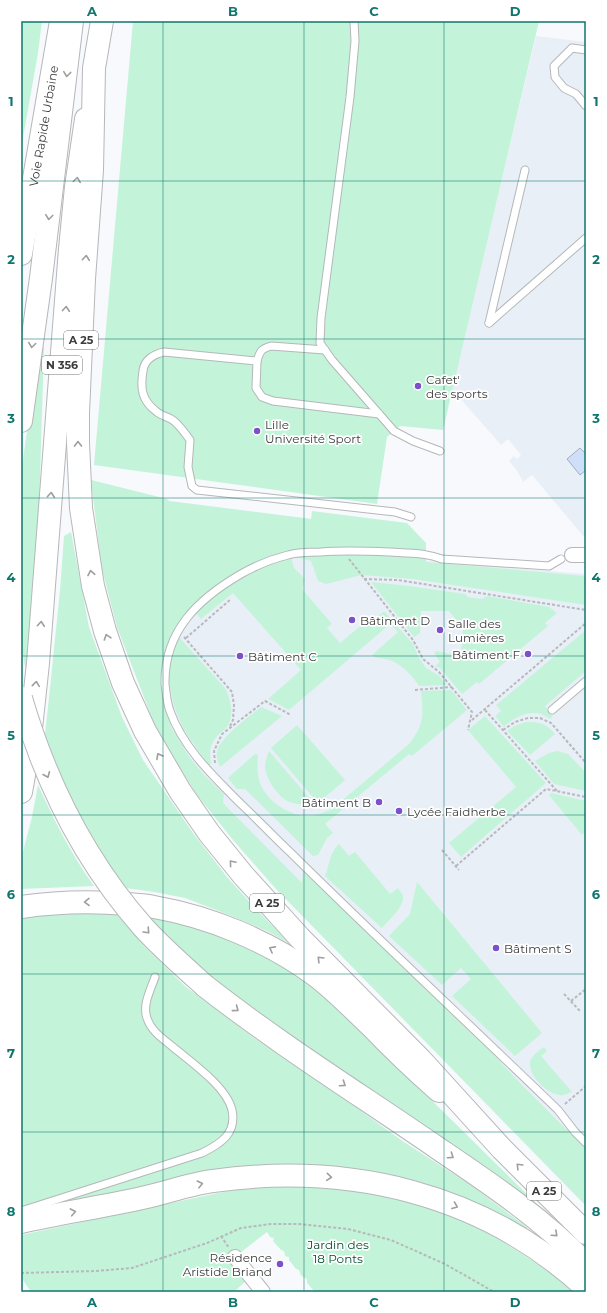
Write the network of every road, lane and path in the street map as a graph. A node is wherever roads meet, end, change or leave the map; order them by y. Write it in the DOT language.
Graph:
graph roads {
  1 [pos="61,21"];
  2 [pos="72,21"];
  3 [pos="102,21"];
  4 [pos="354,21"];
  5 [pos="586,50"];
  6 [pos="94,68"];
  7 [pos="586,106"];
  8 [pos="525,170"];
  9 [pos="586,238"];
  10 [pos="21,254"];
  11 [pos="325,350"];
  12 [pos="257,361"];
  13 [pos="379,414"];
  14 [pos="21,421"];
  15 [pos="440,451"];
  16 [pos="411,517"];
  17 [pos="342,551"];
  18 [pos="586,555"];
  19 [pos="566,557"];
  20 [pos="364,579"];
  21 [pos="231,599"];
  22 [pos="586,610"];
  23 [pos="586,623"];
  24 [pos="176,633"];
  25 [pos="186,638"];
  26 [pos="586,681"];
  27 [pos="452,687"];
  28 [pos="415,690"];
  29 [pos="21,698"];
  30 [pos="485,710"];
  31 [pos="552,710"];
  32 [pos="291,715"];
  33 [pos="471,721"];
  34 [pos="230,728"];
  35 [pos="468,730"];
  36 [pos="503,730"];
  37 [pos="586,763"];
  38 [pos="219,782"];
  39 [pos="557,791"];
  40 [pos="21,792"];
  41 [pos="586,797"];
  42 [pos="442,850"];
  43 [pos="456,866"];
  44 [pos="459,870"];
  45 [pos="21,898"];
  46 [pos="53,903"];
  47 [pos="21,907"];
  48 [pos="155,977"];
  49 [pos="586,988"];
  50 [pos="564,994"];
  51 [pos="571,1001"];
  52 [pos="580,1011"];
  53 [pos="582,1083"];
  54 [pos="586,1087"];
  55 [pos="558,1110"];
  56 [pos="586,1143"];
  57 [pos="502,1149"];
  58 [pos="21,1211"];
  59 [pos="21,1222"];
  60 [pos="586,1233"];
  61 [pos="234,1257"];
  62 [pos="586,1264"];
  63 [pos="21,1273"];
  64 [pos="586,1288"];
  65 [pos="263,1292"];
  66 [pos="494,1292"];
  1 -- 10 [label="highway, Voie Rapide Urbaine"];
  2 -- 14 [label="highway, one-way"];
  3 -- 6 [label="highway"];
  4 -- 11 [label="lane"];
  5 -- 7 [label="lane"];
  40 -- 6 [label="highway, N 356, one-way"];
  57 -- 6 [label="highway, A 25, one-way"];
  8 -- 9 [label="lane"];
  11 -- 12 [label="lane"];
  11 -- 13 [label="lane"];
  12 -- 13 [label="lane"];
  12 -- 16 [label="lane"];
  13 -- 15 [label="lane"];
  17 -- 19 [label="lane"];
  17 -- 20 [label="path"];
  17 -- 24 [label="lane"];
  18 -- 19 [label="street"];
  20 -- 22 [label="path"];
  20 -- 27 [label="path"];
  21 -- 25 [label="path"];
  23 -- 30 [label="path"];
  24 -- 25 [label="path"];
  24 -- 38 [label="lane"];
  25 -- 34 [label="path"];
  26 -- 31 [label="lane"];
  27 -- 28 [label="path"];
  27 -- 33 [label="path"];
  29 -- 62 [label="highway, A 25, one-way, bridge"];
  30 -- 33 [label="path"];
  30 -- 36 [label="path"];
  32 -- 34 [label="path"];
  33 -- 35 [label="path"];
  34 -- 38 [label="path"];
  36 -- 37 [label="path"];
  36 -- 39 [label="path"];
  38 -- 55 [label="lane"];
  39 -- 41 [label="path"];
  39 -- 43 [label="path"];
  42 -- 43 [label="path"];
  43 -- 44 [label="path"];
  45 -- 46 [label="highway"];
  46 -- 47 [label="highway"];
  57 -- 46 [label="highway, one-way"];
  48 -- 58 [label="lane"];
  49 -- 51 [label="path"];
  50 -- 51 [label="path"];
  51 -- 52 [label="path"];
  53 -- 54 [label="path"];
  54 -- 55 [label="path"];
  55 -- 56 [label="lane"];
  60 -- 57 [label="highway, A 25, one-way"];
  59 -- 64 [label="highway, one-way"];
  61 -- 65 [label="street"];
  63 -- 66 [label="path"];
}
